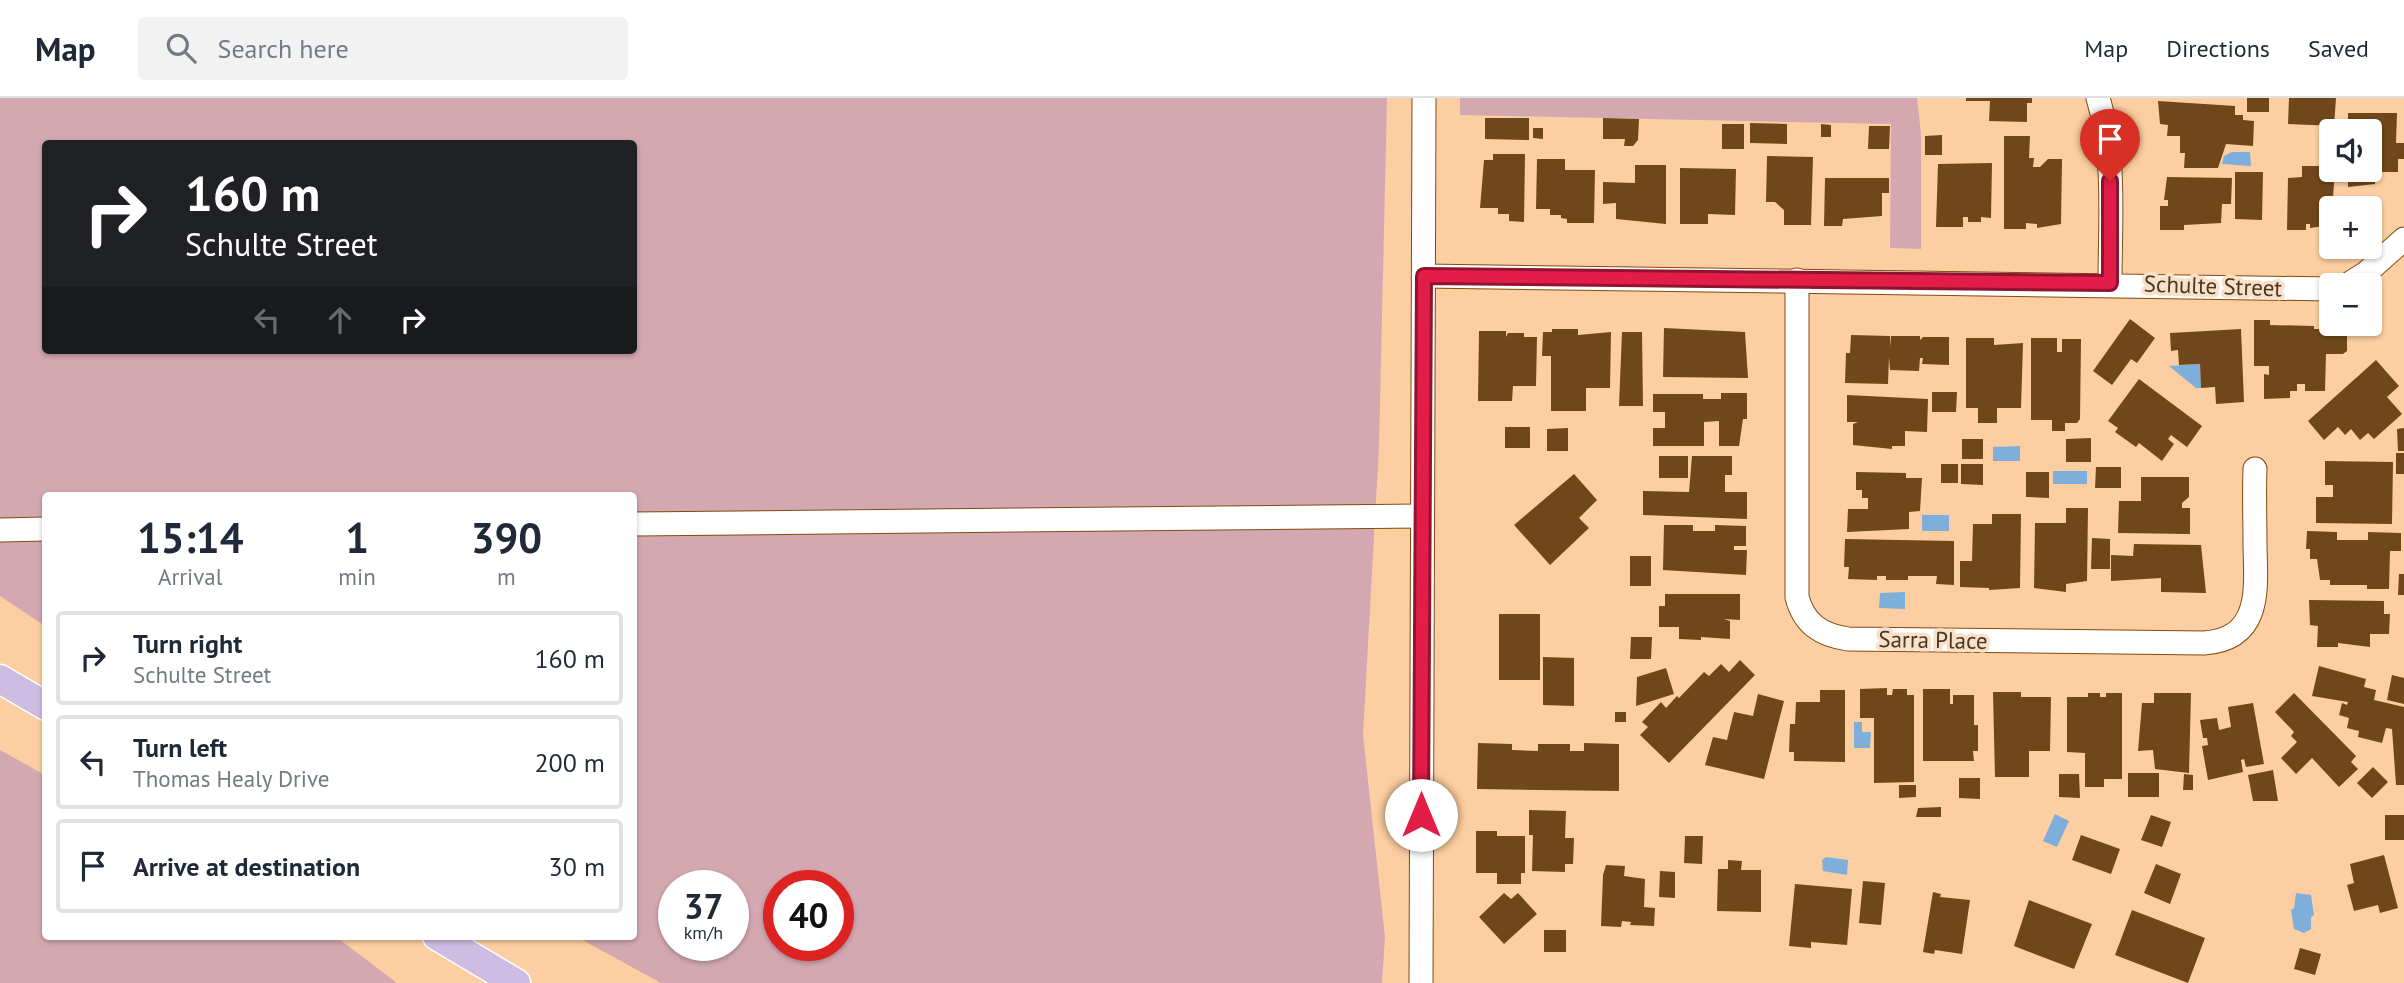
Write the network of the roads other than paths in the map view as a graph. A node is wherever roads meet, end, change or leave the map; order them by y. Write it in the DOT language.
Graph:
graph roads {
  1 [pos="1424,98"];
  2 [pos="2098,98"];
  3 [pos="2403,242"];
  4 [pos="2366,273"];
  5 [pos="1424,276"];
  6 [pos="1797,280"];
  7 [pos="2110,283"];
  8 [pos="2319,289"];
  9 [pos="2255,469"];
  10 [pos="1422,516"];
  11 [pos="637,524"];
  12 [pos="42,529"];
  13 [pos="0,530"];
  14 [pos="0,679"];
  15 [pos="42,703"];
  16 [pos="444,940"];
  17 [pos="516,983"];
  18 [pos="1421,983"];
  1 -- 5 [label="street"];
  2 -- 7 [label="street"];
  3 -- 4 [label="street"];
  5 -- 6 [label="street, Schulte Street"];
  5 -- 10 [label="street"];
  6 -- 7 [label="street, Schulte Street"];
  6 -- 9 [label="street, Sarra Place"];
  7 -- 8 [label="street, Schulte Street"];
  10 -- 11 [label="street"];
  10 -- 18 [label="street"];
  12 -- 13 [label="street"];
  14 -- 15 [label="main road"];
  16 -- 17 [label="main road"];
}
